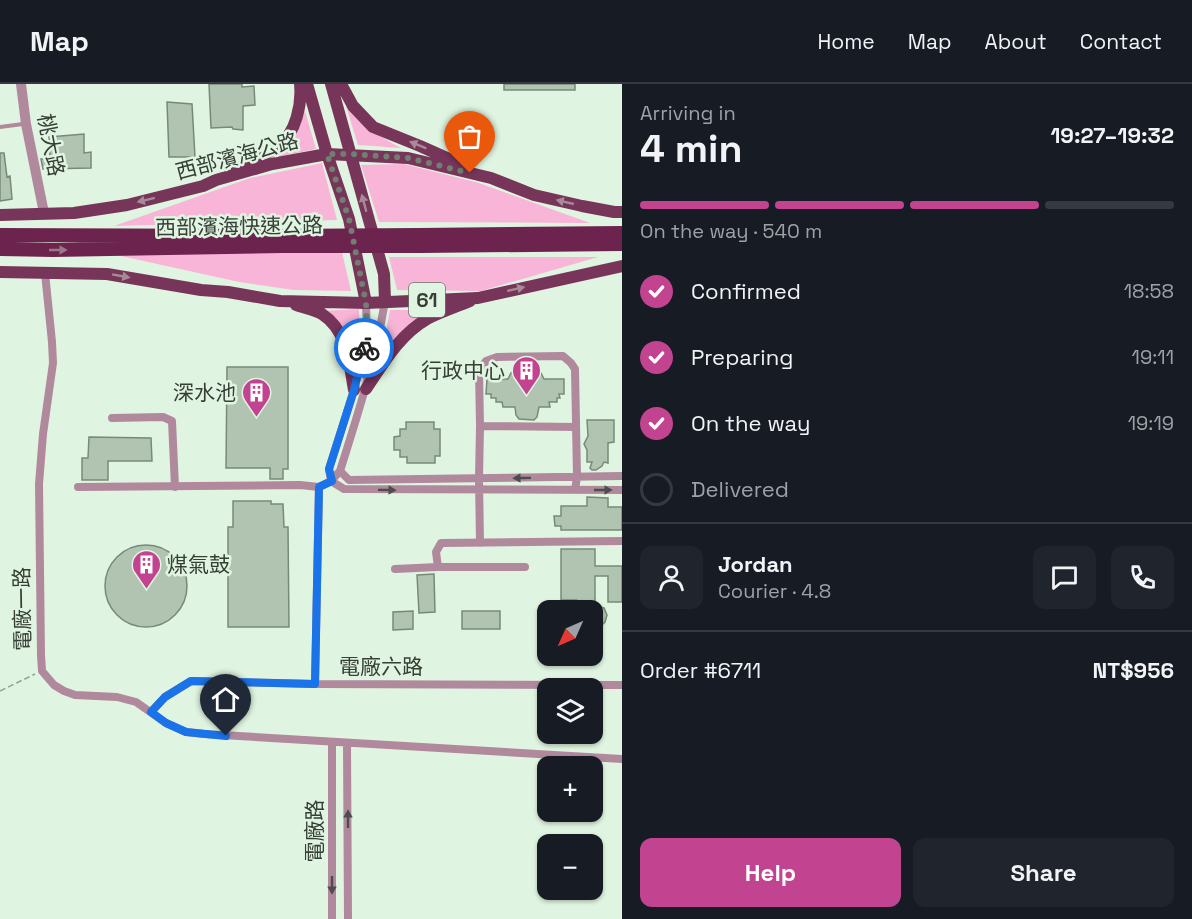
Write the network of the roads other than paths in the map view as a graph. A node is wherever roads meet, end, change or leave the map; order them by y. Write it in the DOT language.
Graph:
graph roads {
  1 [pos="21,84"];
  2 [pos="300,84"];
  3 [pos="307,84"];
  4 [pos="331,84"];
  5 [pos="341,84"];
  6 [pos="26,124"];
  7 [pos="0,127"];
  8 [pos="327,154"];
  9 [pos="351,154"];
  10 [pos="490,178"];
  11 [pos="216,180"];
  12 [pos="622,212"];
  13 [pos="44,213"];
  14 [pos="0,214"];
  15 [pos="622,233"];
  16 [pos="0,236"];
  17 [pos="420,240"];
  18 [pos="279,241"];
  19 [pos="622,244"];
  20 [pos="0,249"];
  21 [pos="622,266"];
  22 [pos="0,272"];
  23 [pos="45,273"];
  24 [pos="478,298"];
  25 [pos="280,301"];
  26 [pos="385,302"];
  27 [pos="366,303"];
  28 [pos="360,390"];
  29 [pos="112,418"];
  30 [pos="480,426"];
  31 [pos="576,427"];
  32 [pos="340,471"];
  33 [pos="577,477"];
  34 [pos="622,477"];
  35 [pos="479,479"];
  36 [pos="332,481"];
  37 [pos="78,487"];
  38 [pos="175,487"];
  39 [pos="319,487"];
  40 [pos="480,490"];
  41 [pos="575,490"];
  42 [pos="622,490"];
  43 [pos="622,541"];
  44 [pos="480,543"];
  45 [pos="438,567"];
  46 [pos="525,567"];
  47 [pos="395,569"];
  48 [pos="315,684"];
  49 [pos="622,684"];
  50 [pos="151,712"];
  51 [pos="332,742"];
  52 [pos="347,743"];
  53 [pos="622,759"];
  54 [pos="332,919"];
  55 [pos="348,919"];
  1 -- 6 [label="street, 桃大路"];
  2 -- 11 [label="main road"];
  3 -- 8 [label="main road"];
  4 -- 9 [label="main road"];
  10 -- 5 [label="main road, one-way"];
  6 -- 7 [label="lane"];
  6 -- 13 [label="street, 桃大路"];
  8 -- 9 [label="main road, 西部濱海公路"];
  8 -- 11 [label="main road, 西部濱海公路"];
  8 -- 27 [label="main road"];
  9 -- 10 [label="main road, 西部濱海公路"];
  26 -- 9 [label="main road, one-way"];
  12 -- 10 [label="main road, 西部濱海公路, one-way"];
  11 -- 13 [label="main road, 西部濱海公路, one-way"];
  13 -- 14 [label="main road, 西部濱海公路"];
  15 -- 17 [label="highway, 西部濱海快速公路"];
  16 -- 18 [label="highway, 西部濱海快速公路"];
  17 -- 18 [label="highway, 西部濱海快速公路, bridge"];
  17 -- 19 [label="highway, 西部濱海快速公路"];
  20 -- 18 [label="highway, 西部濱海快速公路, one-way"];
  24 -- 21 [label="main road, 61, one-way"];
  22 -- 23 [label="main road, 61"];
  23 -- 25 [label="main road, 61, one-way"];
  23 -- 50 [label="street, 電廠一路"];
  24 -- 26 [label="main road, 61"];
  24 -- 28 [label="main road"];
  25 -- 27 [label="main road, 61"];
  25 -- 28 [label="main road"];
  26 -- 27 [label="main road, 61"];
  26 -- 28 [label="street"];
  27 -- 28 [label="street"];
  28 -- 32 [label="street"];
  28 -- 36 [label="street"];
  29 -- 38 [label="street"];
  30 -- 31 [label="street"];
  30 -- 31 [label="street"];
  30 -- 35 [label="street"];
  31 -- 33 [label="street"];
  32 -- 35 [label="street"];
  32 -- 36 [label="street"];
  33 -- 34 [label="street"];
  33 -- 35 [label="street, one-way"];
  33 -- 41 [label="street"];
  35 -- 40 [label="street"];
  36 -- 39 [label="street"];
  36 -- 40 [label="street, one-way"];
  37 -- 38 [label="street"];
  38 -- 39 [label="street"];
  39 -- 48 [label="street"];
  40 -- 41 [label="street"];
  40 -- 44 [label="street"];
  41 -- 42 [label="street, one-way"];
  43 -- 44 [label="street"];
  44 -- 45 [label="street"];
  45 -- 46 [label="street"];
  45 -- 47 [label="street"];
  48 -- 49 [label="street, 電廠六路"];
  48 -- 50 [label="street, 電廠六路"];
  50 -- 51 [label="street, 電廠一路"];
  51 -- 52 [label="street, 電廠一路"];
  51 -- 54 [label="street, 電廠路, one-way"];
  52 -- 53 [label="street, 電廠一路"];
  55 -- 52 [label="street, 電廠路, one-way"];
}
